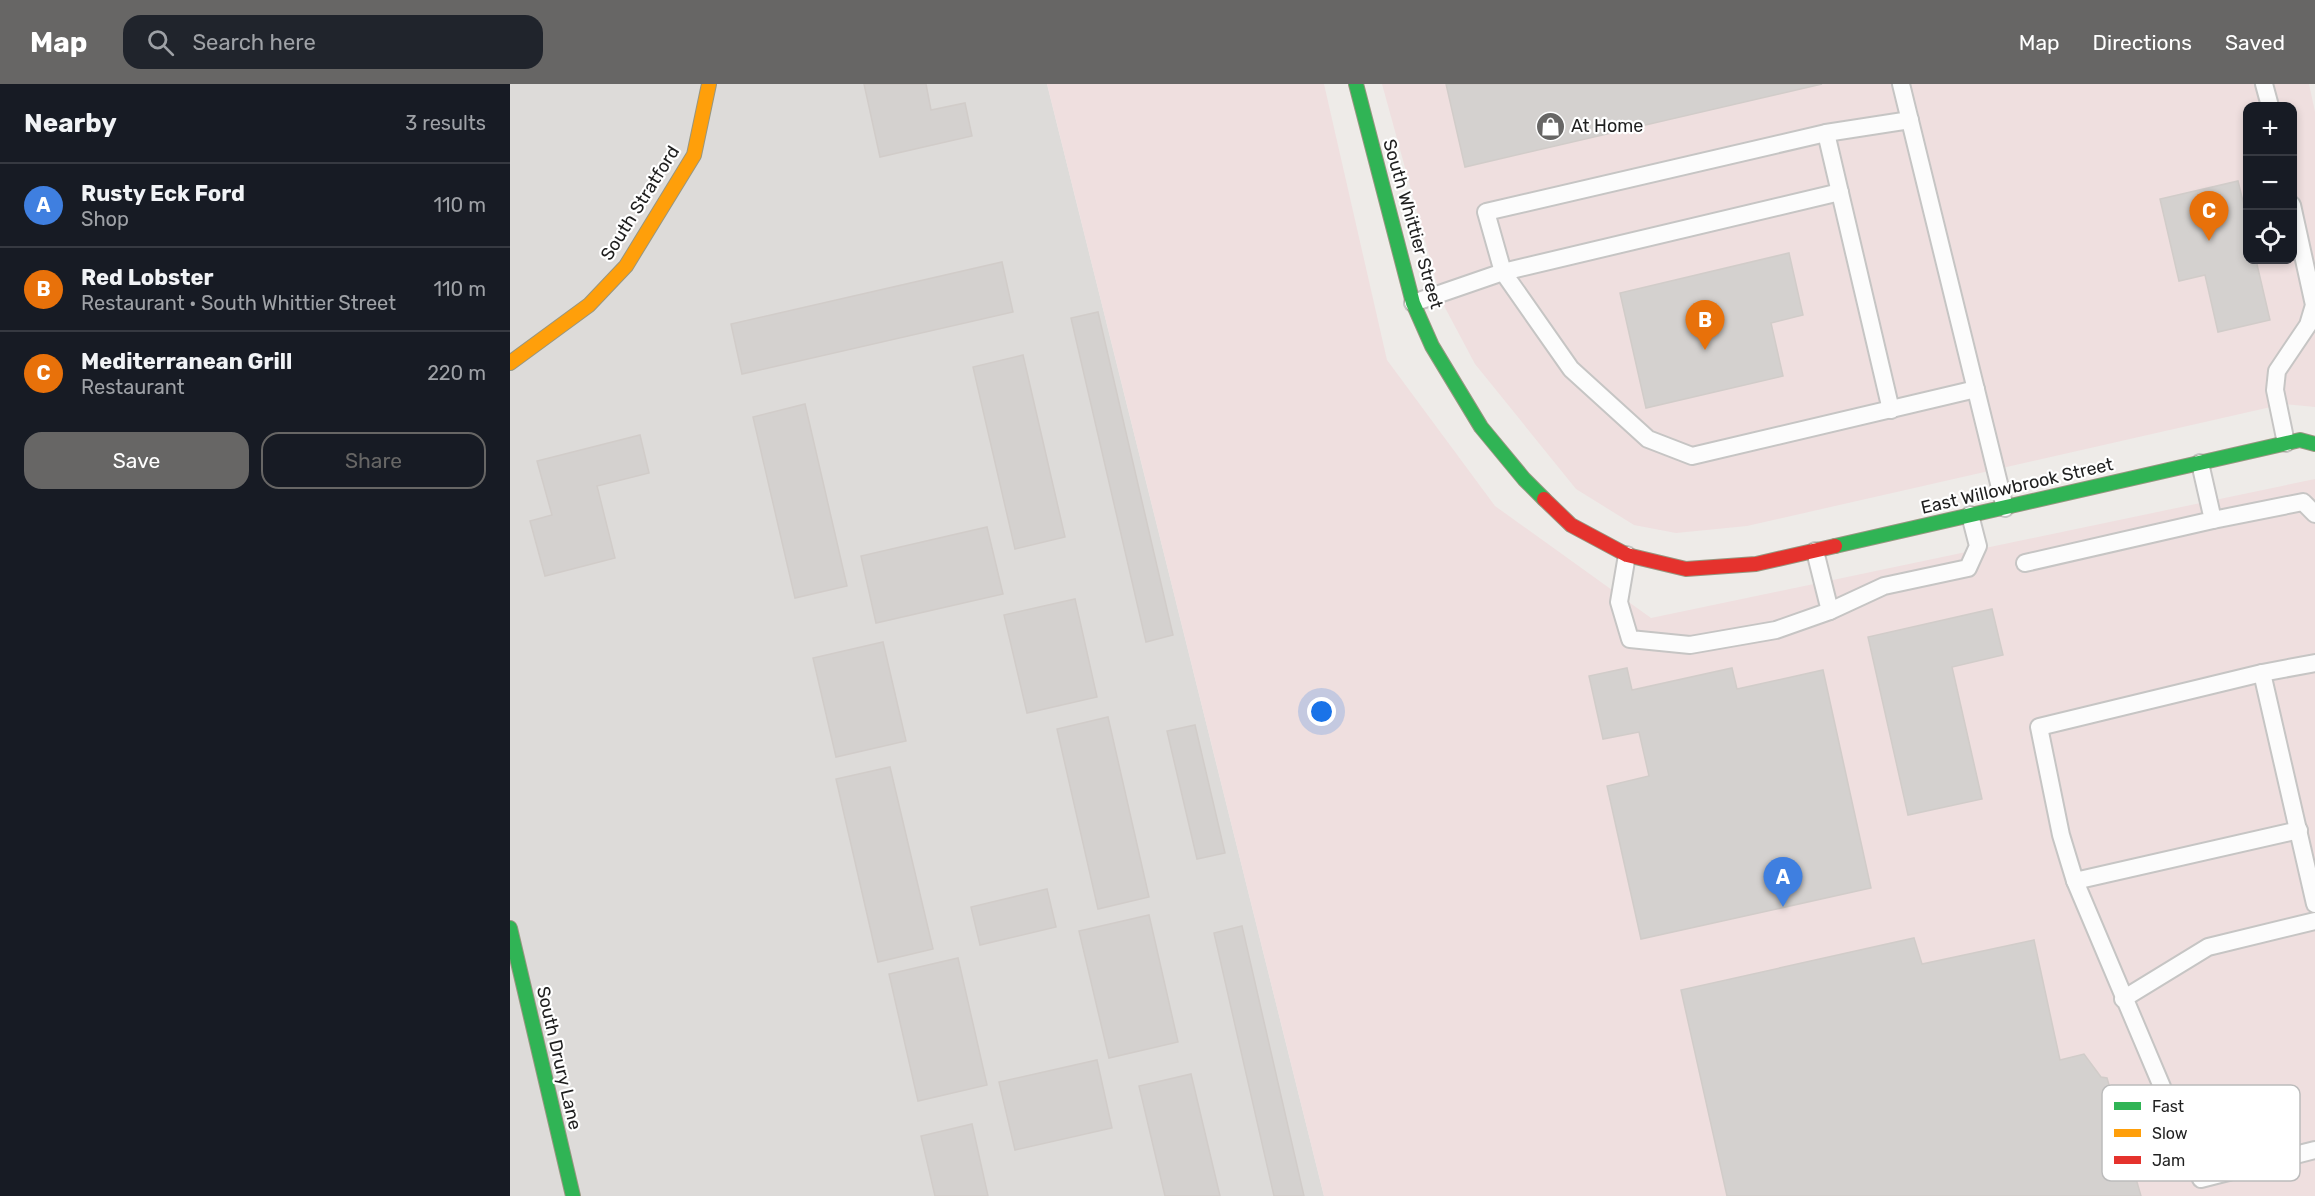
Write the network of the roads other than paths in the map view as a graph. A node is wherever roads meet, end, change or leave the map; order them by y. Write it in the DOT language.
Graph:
graph roads {
  1 [pos="709,84"];
  2 [pos="1356,84"];
  3 [pos="1901,84"];
  4 [pos="2264,84"];
  5 [pos="2269,102"];
  6 [pos="1910,120"];
  7 [pos="1826,133"];
  8 [pos="1840,192"];
  9 [pos="2293,210"];
  10 [pos="1503,272"];
  11 [pos="1413,303"];
  12 [pos="510,363"];
  13 [pos="1976,389"];
  14 [pos="1891,410"];
  15 [pos="2286,443"];
  16 [pos="2315,444"];
  17 [pos="2200,463"];
  18 [pos="2004,507"];
  19 [pos="2315,514"];
  20 [pos="1970,515"];
  21 [pos="2213,520"];
  22 [pos="1815,551"];
  23 [pos="1627,555"];
  24 [pos="1756,564"];
  25 [pos="2025,564"];
  26 [pos="1830,611"];
  27 [pos="2315,663"];
  28 [pos="2262,673"];
  29 [pos="2299,830"];
  30 [pos="2075,881"];
  31 [pos="2315,904"];
  32 [pos="2315,921"];
  33 [pos="510,928"];
  34 [pos="2122,999"];
  35 [pos="2160,1085"];
  36 [pos="2315,1150"];
  37 [pos="2300,1154"];
  38 [pos="573,1196"];
  1 -- 12 [label="street, South Stratford"];
  2 -- 11 [label="street, South Whittier Street"];
  3 -- 6 [label="lane"];
  4 -- 5 [label="lane"];
  6 -- 7 [label="lane"];
  6 -- 13 [label="lane"];
  7 -- 8 [label="lane"];
  7 -- 10 [label="lane"];
  8 -- 10 [label="lane"];
  8 -- 14 [label="lane"];
  9 -- 15 [label="lane"];
  10 -- 11 [label="lane"];
  10 -- 14 [label="lane"];
  11 -- 23 [label="street, South Whittier Street"];
  13 -- 14 [label="lane"];
  13 -- 18 [label="lane"];
  15 -- 16 [label="street, East Willowbrook Street"];
  15 -- 17 [label="street, East Willowbrook Street"];
  17 -- 18 [label="street, East Willowbrook Street"];
  17 -- 21 [label="lane"];
  18 -- 20 [label="street, East Willowbrook Street"];
  19 -- 21 [label="lane"];
  20 -- 22 [label="street, East Willowbrook Street"];
  20 -- 26 [label="lane"];
  21 -- 25 [label="lane"];
  22 -- 24 [label="street, East Willowbrook Street"];
  22 -- 26 [label="lane"];
  23 -- 24 [label="street, South Whittier Street"];
  23 -- 26 [label="lane"];
  27 -- 28 [label="lane"];
  28 -- 29 [label="lane"];
  28 -- 30 [label="lane"];
  29 -- 30 [label="lane"];
  29 -- 31 [label="lane"];
  30 -- 34 [label="lane"];
  32 -- 34 [label="lane"];
  33 -- 38 [label="street, South Drury Lane"];
  34 -- 35 [label="lane"];
  36 -- 37 [label="lane"];
}
